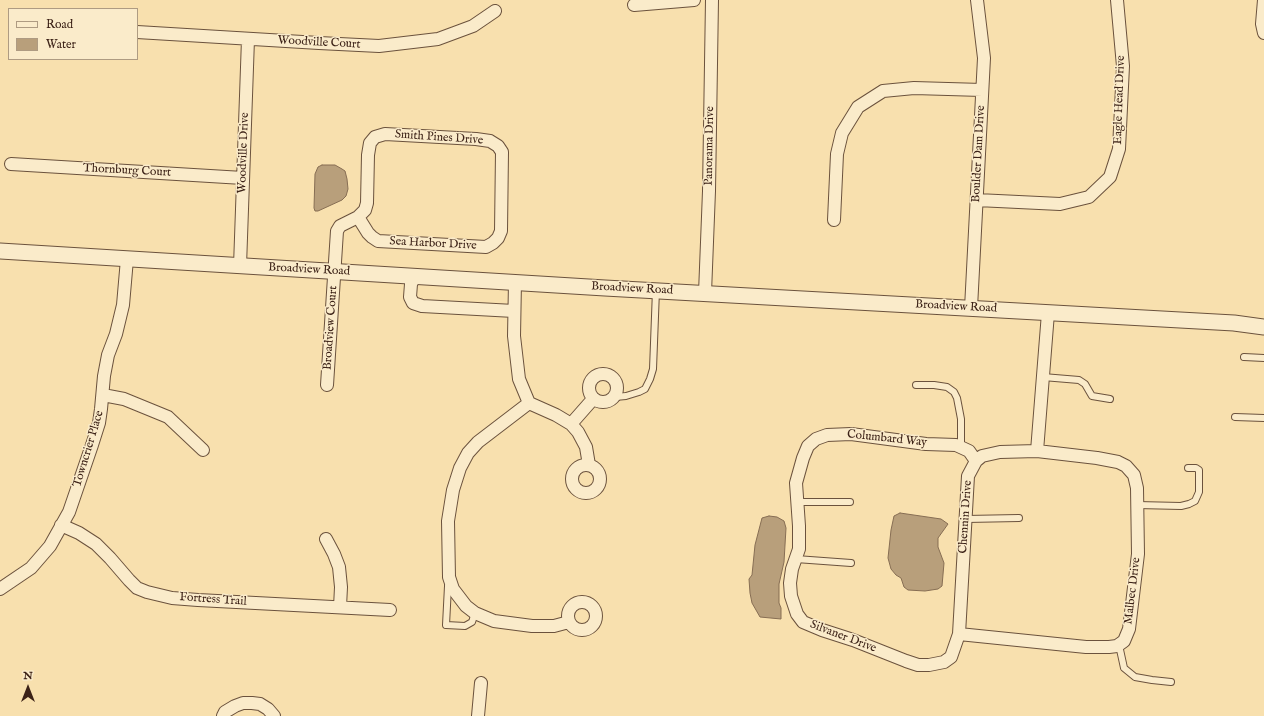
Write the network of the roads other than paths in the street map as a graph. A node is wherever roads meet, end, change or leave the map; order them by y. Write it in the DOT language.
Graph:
graph roads {
  1 [pos="694,0"];
  2 [pos="712,0"];
  3 [pos="977,0"];
  4 [pos="1116,0"];
  5 [pos="1264,0"];
  6 [pos="634,5"];
  7 [pos="495,11"];
  8 [pos="138,32"];
  9 [pos="1264,33"];
  10 [pos="248,39"];
  11 [pos="982,90"];
  12 [pos="11,164"];
  13 [pos="243,178"];
  14 [pos="977,200"];
  15 [pos="358,218"];
  16 [pos="834,220"];
  17 [pos="493,243"];
  18 [pos="0,251"];
  19 [pos="127,259"];
  20 [pos="240,266"];
  21 [pos="334,272"];
  22 [pos="415,276"];
  23 [pos="515,282"];
  24 [pos="656,290"];
  25 [pos="705,293"];
  26 [pos="971,308"];
  27 [pos="514,310"];
  28 [pos="1048,312"];
  29 [pos="1264,327"];
  30 [pos="1244,357"];
  31 [pos="1264,358"];
  32 [pos="1043,377"];
  33 [pos="327,384"];
  34 [pos="916,384"];
  35 [pos="103,395"];
  36 [pos="615,397"];
  37 [pos="593,399"];
  38 [pos="1110,399"];
  39 [pos="529,403"];
  40 [pos="1235,417"];
  41 [pos="1264,418"];
  42 [pos="572,424"];
  43 [pos="960,447"];
  44 [pos="203,450"];
  45 [pos="1037,451"];
  46 [pos="803,458"];
  47 [pos="976,461"];
  48 [pos="588,465"];
  49 [pos="1188,468"];
  50 [pos="797,502"];
  51 [pos="850,502"];
  52 [pos="1137,505"];
  53 [pos="1019,518"];
  54 [pos="966,519"];
  55 [pos="61,525"];
  56 [pos="326,539"];
  57 [pos="796,559"];
  58 [pos="851,563"];
  59 [pos="449,578"];
  60 [pos="0,588"];
  61 [pos="340,607"];
  62 [pos="390,610"];
  63 [pos="475,613"];
  64 [pos="569,622"];
  65 [pos="959,634"];
  66 [pos="1119,644"];
  67 [pos="952,657"];
  68 [pos="481,682"];
  69 [pos="1171,682"];
  70 [pos="223,716"];
  71 [pos="274,716"];
  72 [pos="478,716"];
  1 -- 6 [label="street"];
  2 -- 25 [label="street, Panorama Drive"];
  3 -- 11 [label="street, Boulder Dam Drive"];
  4 -- 14 [label="street, Eagle Head Drive"];
  5 -- 9 [label="street"];
  7 -- 10 [label="street, Woodville Court"];
  8 -- 10 [label="street, Woodville Court"];
  10 -- 13 [label="street, Woodville Drive"];
  11 -- 14 [label="street, Boulder Dam Drive"];
  11 -- 16 [label="street"];
  12 -- 13 [label="street, Thornburg Court"];
  13 -- 20 [label="street, Woodville Drive"];
  14 -- 26 [label="street, Boulder Dam Drive"];
  15 -- 17 [label="street, Sea Harbor Drive"];
  15 -- 17 [label="street, Smith Pines Drive"];
  15 -- 21 [label="street, Broadview Court"];
  18 -- 19 [label="street, Broadview Road"];
  19 -- 20 [label="street, Broadview Road"];
  19 -- 35 [label="street, Towncrier Place"];
  20 -- 21 [label="street, Broadview Road"];
  21 -- 22 [label="street, Broadview Road"];
  21 -- 33 [label="street, Broadview Court"];
  22 -- 23 [label="street, Broadview Road"];
  22 -- 27 [label="street"];
  23 -- 24 [label="street, Broadview Road"];
  23 -- 27 [label="street"];
  24 -- 25 [label="street, Broadview Road"];
  24 -- 36 [label="lane"];
  25 -- 26 [label="street, Broadview Road"];
  26 -- 28 [label="street, Broadview Road"];
  27 -- 39 [label="street"];
  28 -- 29 [label="street, Broadview Road"];
  28 -- 32 [label="street"];
  30 -- 31 [label="lane"];
  32 -- 38 [label="lane"];
  32 -- 45 [label="street"];
  34 -- 43 [label="lane"];
  35 -- 44 [label="street"];
  35 -- 55 [label="street, Towncrier Place"];
  36 -- 37 [label="street"];
  36 -- 37 [label="street"];
  37 -- 42 [label="street"];
  39 -- 42 [label="street"];
  39 -- 59 [label="street"];
  40 -- 41 [label="lane"];
  42 -- 48 [label="street"];
  43 -- 46 [label="street, Columbard Way"];
  43 -- 47 [label="street"];
  45 -- 47 [label="street"];
  45 -- 52 [label="street, Malbec Drive"];
  46 -- 50 [label="street, Silvaner Drive"];
  47 -- 54 [label="street, Chennin Drive"];
  49 -- 52 [label="lane"];
  50 -- 51 [label="lane"];
  50 -- 57 [label="street, Silvaner Drive"];
  52 -- 66 [label="street, Malbec Drive"];
  53 -- 54 [label="lane"];
  54 -- 65 [label="street, Chennin Drive"];
  55 -- 60 [label="street, Towncrier Place"];
  55 -- 61 [label="street, Fortress Trail"];
  56 -- 61 [label="street"];
  57 -- 58 [label="lane"];
  57 -- 67 [label="street, Silvaner Drive"];
  59 -- 63 [label="street"];
  59 -- 63 [label="lane"];
  61 -- 62 [label="street, Fortress Trail"];
  63 -- 64 [label="street"];
  65 -- 66 [label="street"];
  65 -- 67 [label="street, Chennin Drive"];
  66 -- 69 [label="lane"];
  68 -- 72 [label="street"];
  70 -- 71 [label="street"];
}
